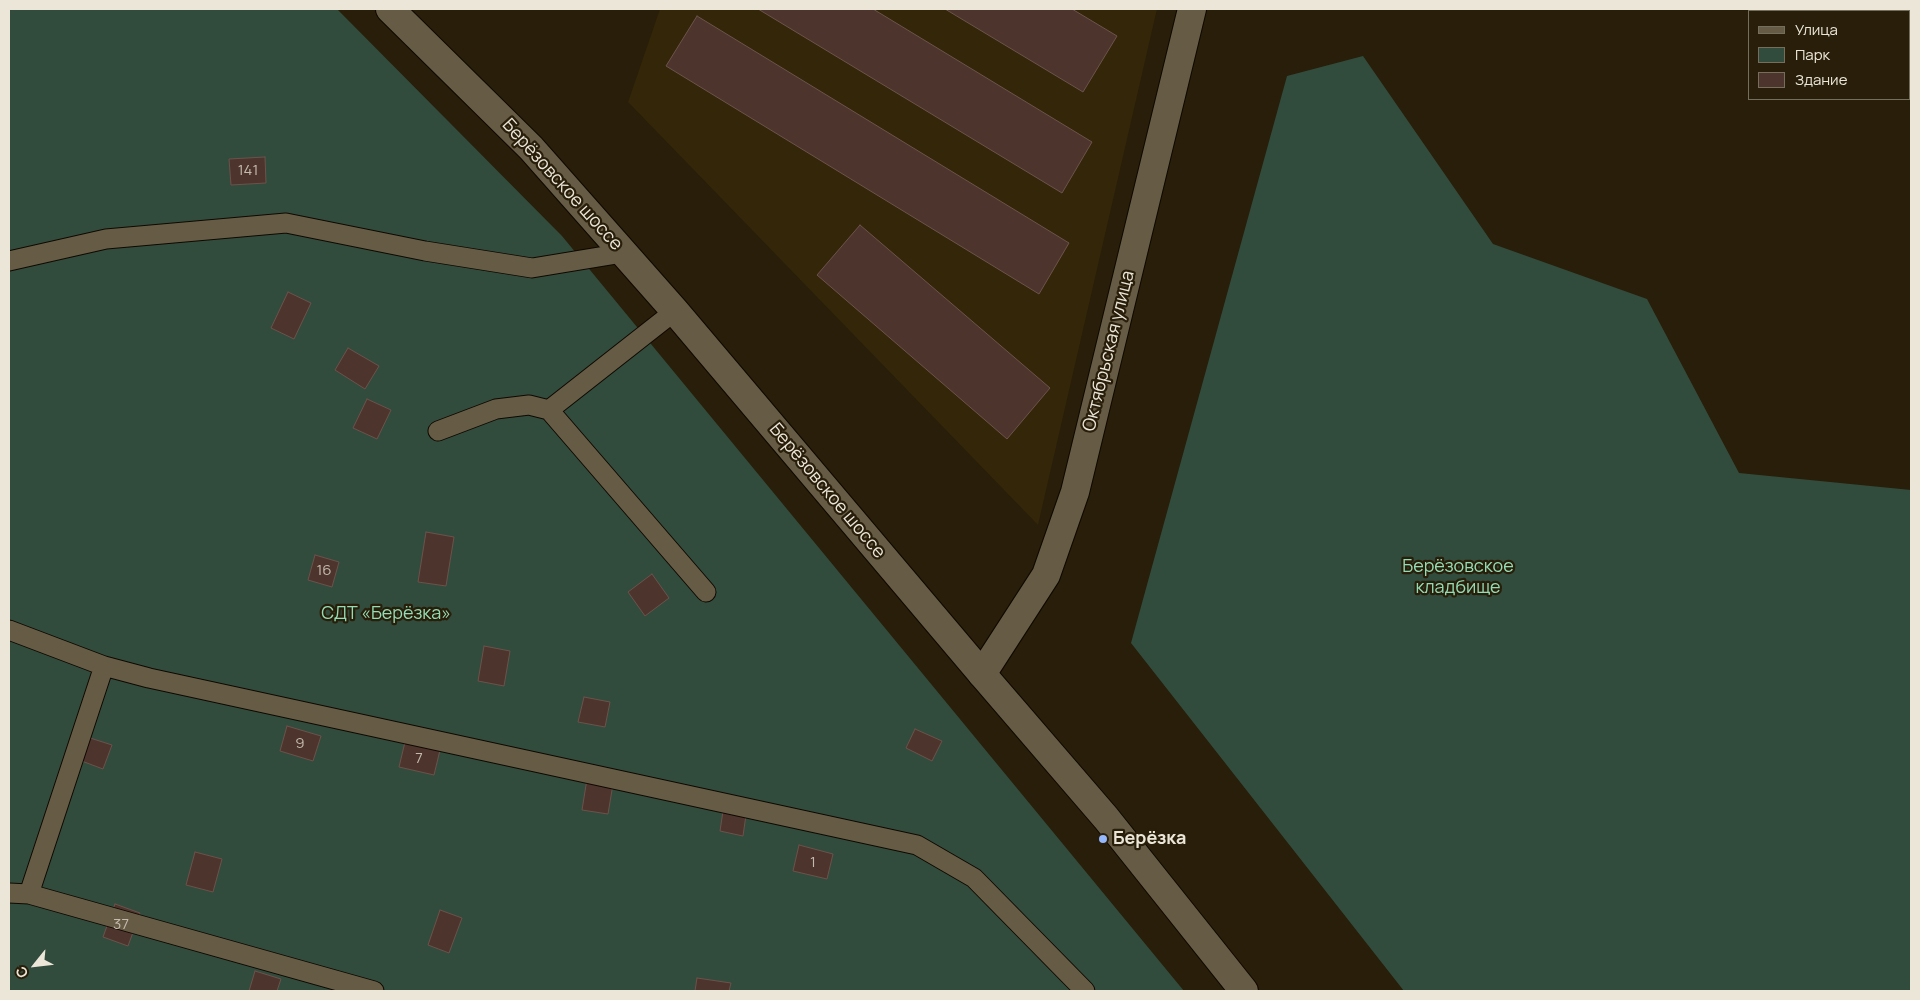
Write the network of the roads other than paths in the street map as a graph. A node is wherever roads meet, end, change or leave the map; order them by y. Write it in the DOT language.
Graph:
graph roads {
  1 [pos="390,9"];
  2 [pos="1192,9"];
  3 [pos="622,253"];
  4 [pos="9,261"];
  5 [pos="675,311"];
  6 [pos="549,410"];
  7 [pos="438,431"];
  8 [pos="706,592"];
  9 [pos="9,630"];
  10 [pos="104,666"];
  11 [pos="982,674"];
  12 [pos="9,893"];
  13 [pos="29,894"];
  14 [pos="1235,987"];
  15 [pos="374,991"];
  16 [pos="1084,991"];
  1 -- 3 [label="street, Берёзовское шоссе"];
  2 -- 11 [label="street, Октябрьская улица"];
  3 -- 4 [label="lane"];
  3 -- 5 [label="street, Берёзовское шоссе"];
  5 -- 6 [label="lane"];
  5 -- 11 [label="street, Берёзовское шоссе"];
  6 -- 7 [label="lane"];
  6 -- 8 [label="lane"];
  9 -- 10 [label="lane"];
  10 -- 13 [label="lane"];
  10 -- 16 [label="lane"];
  11 -- 14 [label="street, Берёзовское шоссе"];
  12 -- 13 [label="lane"];
  13 -- 15 [label="lane"];
}
